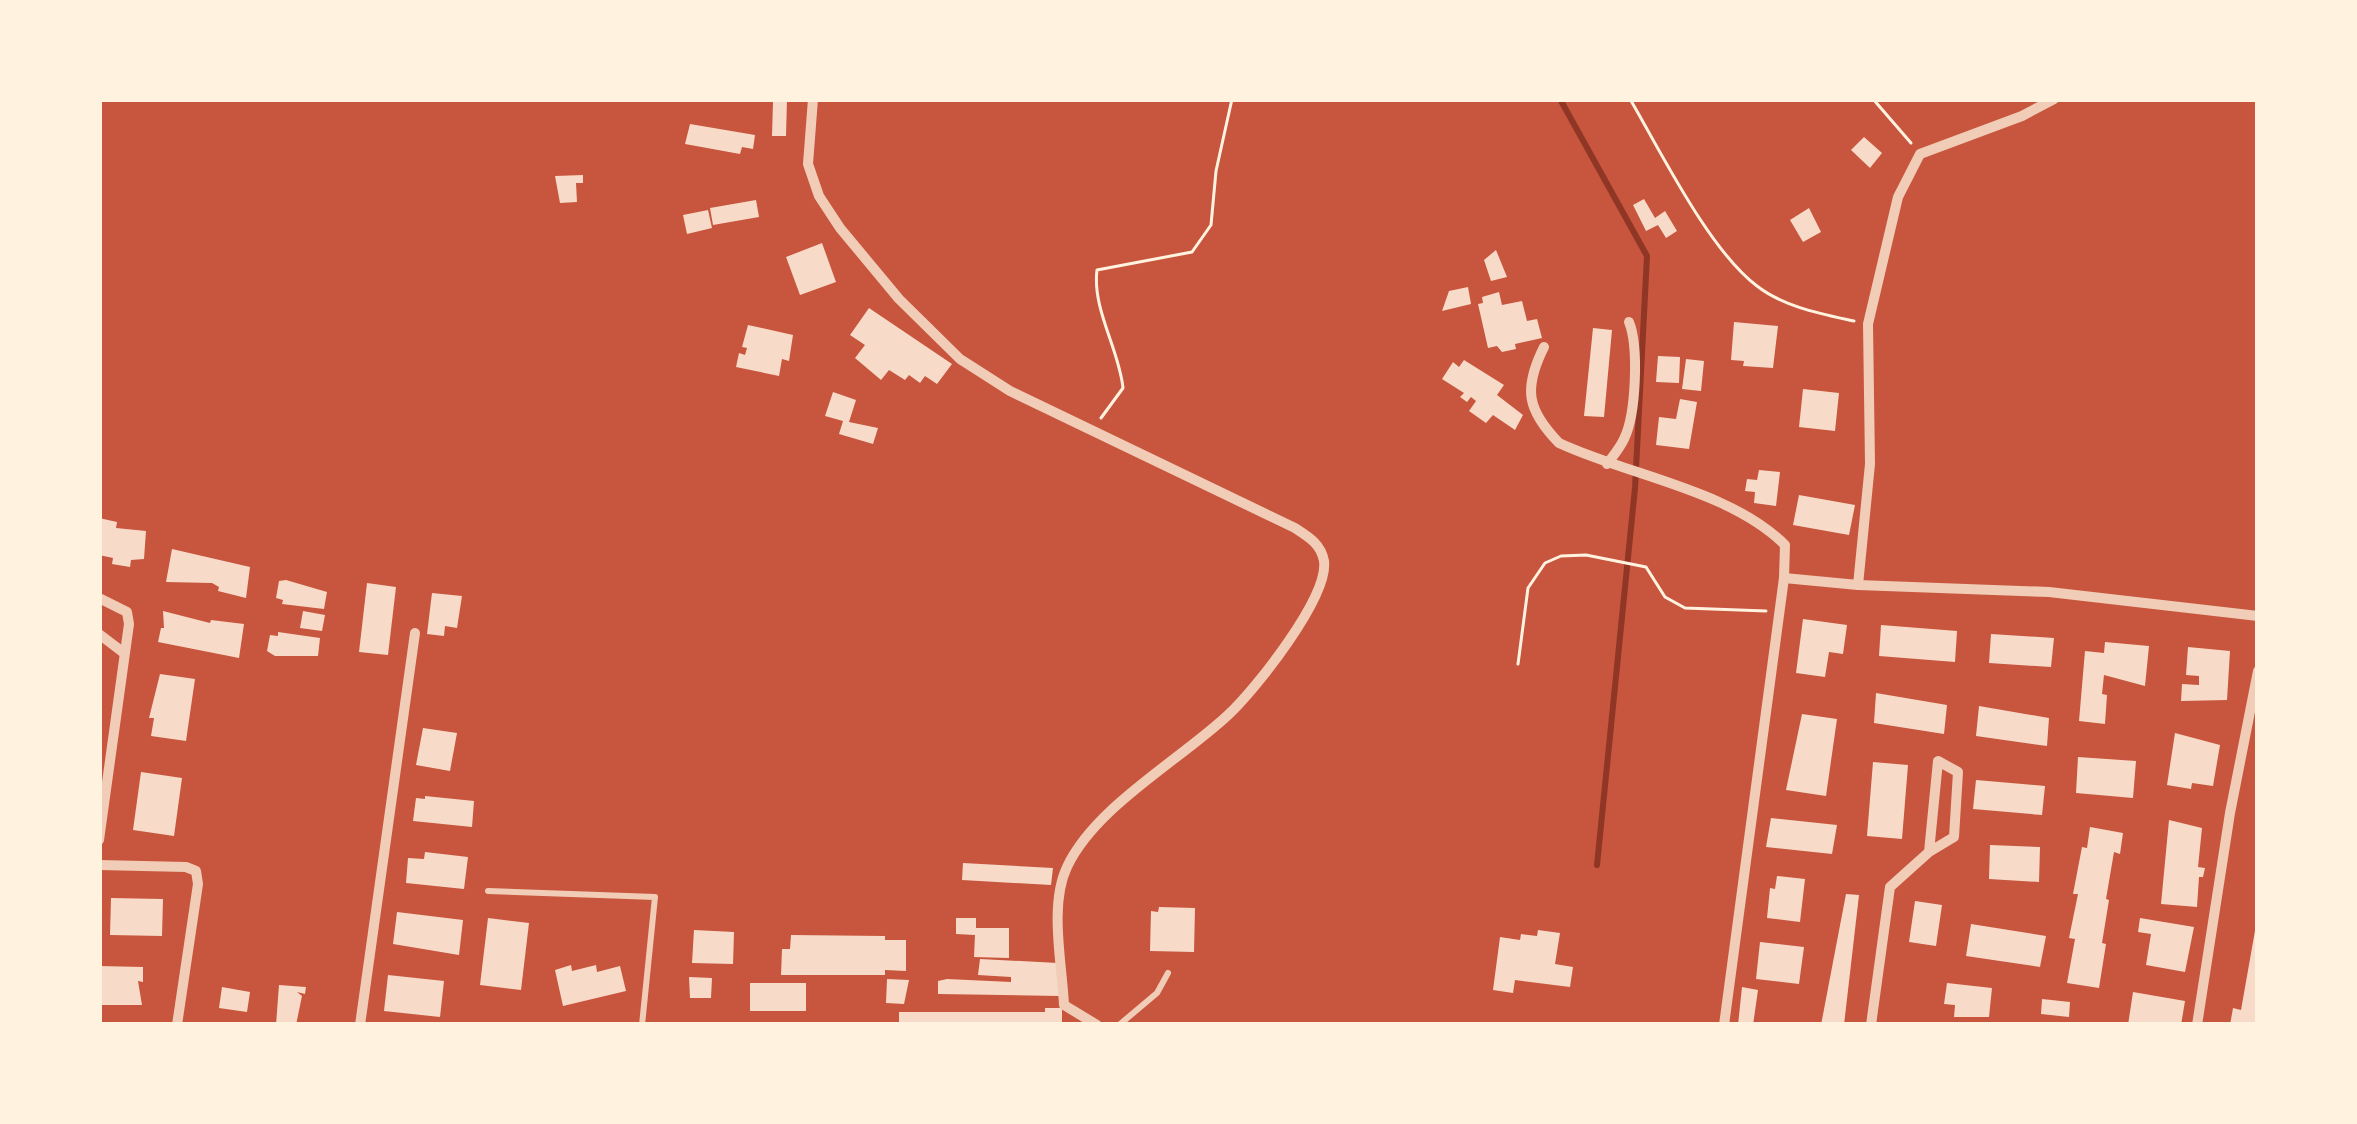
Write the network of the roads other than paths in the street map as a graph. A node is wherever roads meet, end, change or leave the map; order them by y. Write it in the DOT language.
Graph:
graph roads {
  1 [pos="813,99"];
  2 [pos="2054,99"];
  3 [pos="1629,322"];
  4 [pos="1544,347"];
  5 [pos="1607,464"];
  6 [pos="1784,578"];
  7 [pos="1858,585"];
  8 [pos="99,598"];
  9 [pos="2258,616"];
  10 [pos="415,633"];
  11 [pos="99,634"];
  12 [pos="124,652"];
  13 [pos="2258,671"];
  14 [pos="99,840"];
  15 [pos="1929,852"];
  16 [pos="99,865"];
  17 [pos="488,891"];
  18 [pos="1168,973"];
  19 [pos="177,1025"];
  20 [pos="360,1025"];
  21 [pos="642,1025"];
  22 [pos="1096,1025"];
  23 [pos="1119,1025"];
  24 [pos="1724,1025"];
  25 [pos="1871,1025"];
  26 [pos="2197,1025"];
  1 -- 22 [label="street"];
  2 -- 7 [label="street"];
  3 -- 5 [label="street"];
  4 -- 5 [label="street"];
  5 -- 6 [label="street"];
  6 -- 7 [label="street"];
  6 -- 24 [label="street"];
  7 -- 9 [label="street"];
  8 -- 12 [label="street"];
  10 -- 20 [label="street"];
  11 -- 12 [label="street"];
  12 -- 14 [label="street"];
  13 -- 26 [label="street"];
  15 -- 15 [label="street"];
  15 -- 25 [label="street"];
  16 -- 19 [label="street"];
  17 -- 21 [label="lane"];
  18 -- 23 [label="lane"];
}
